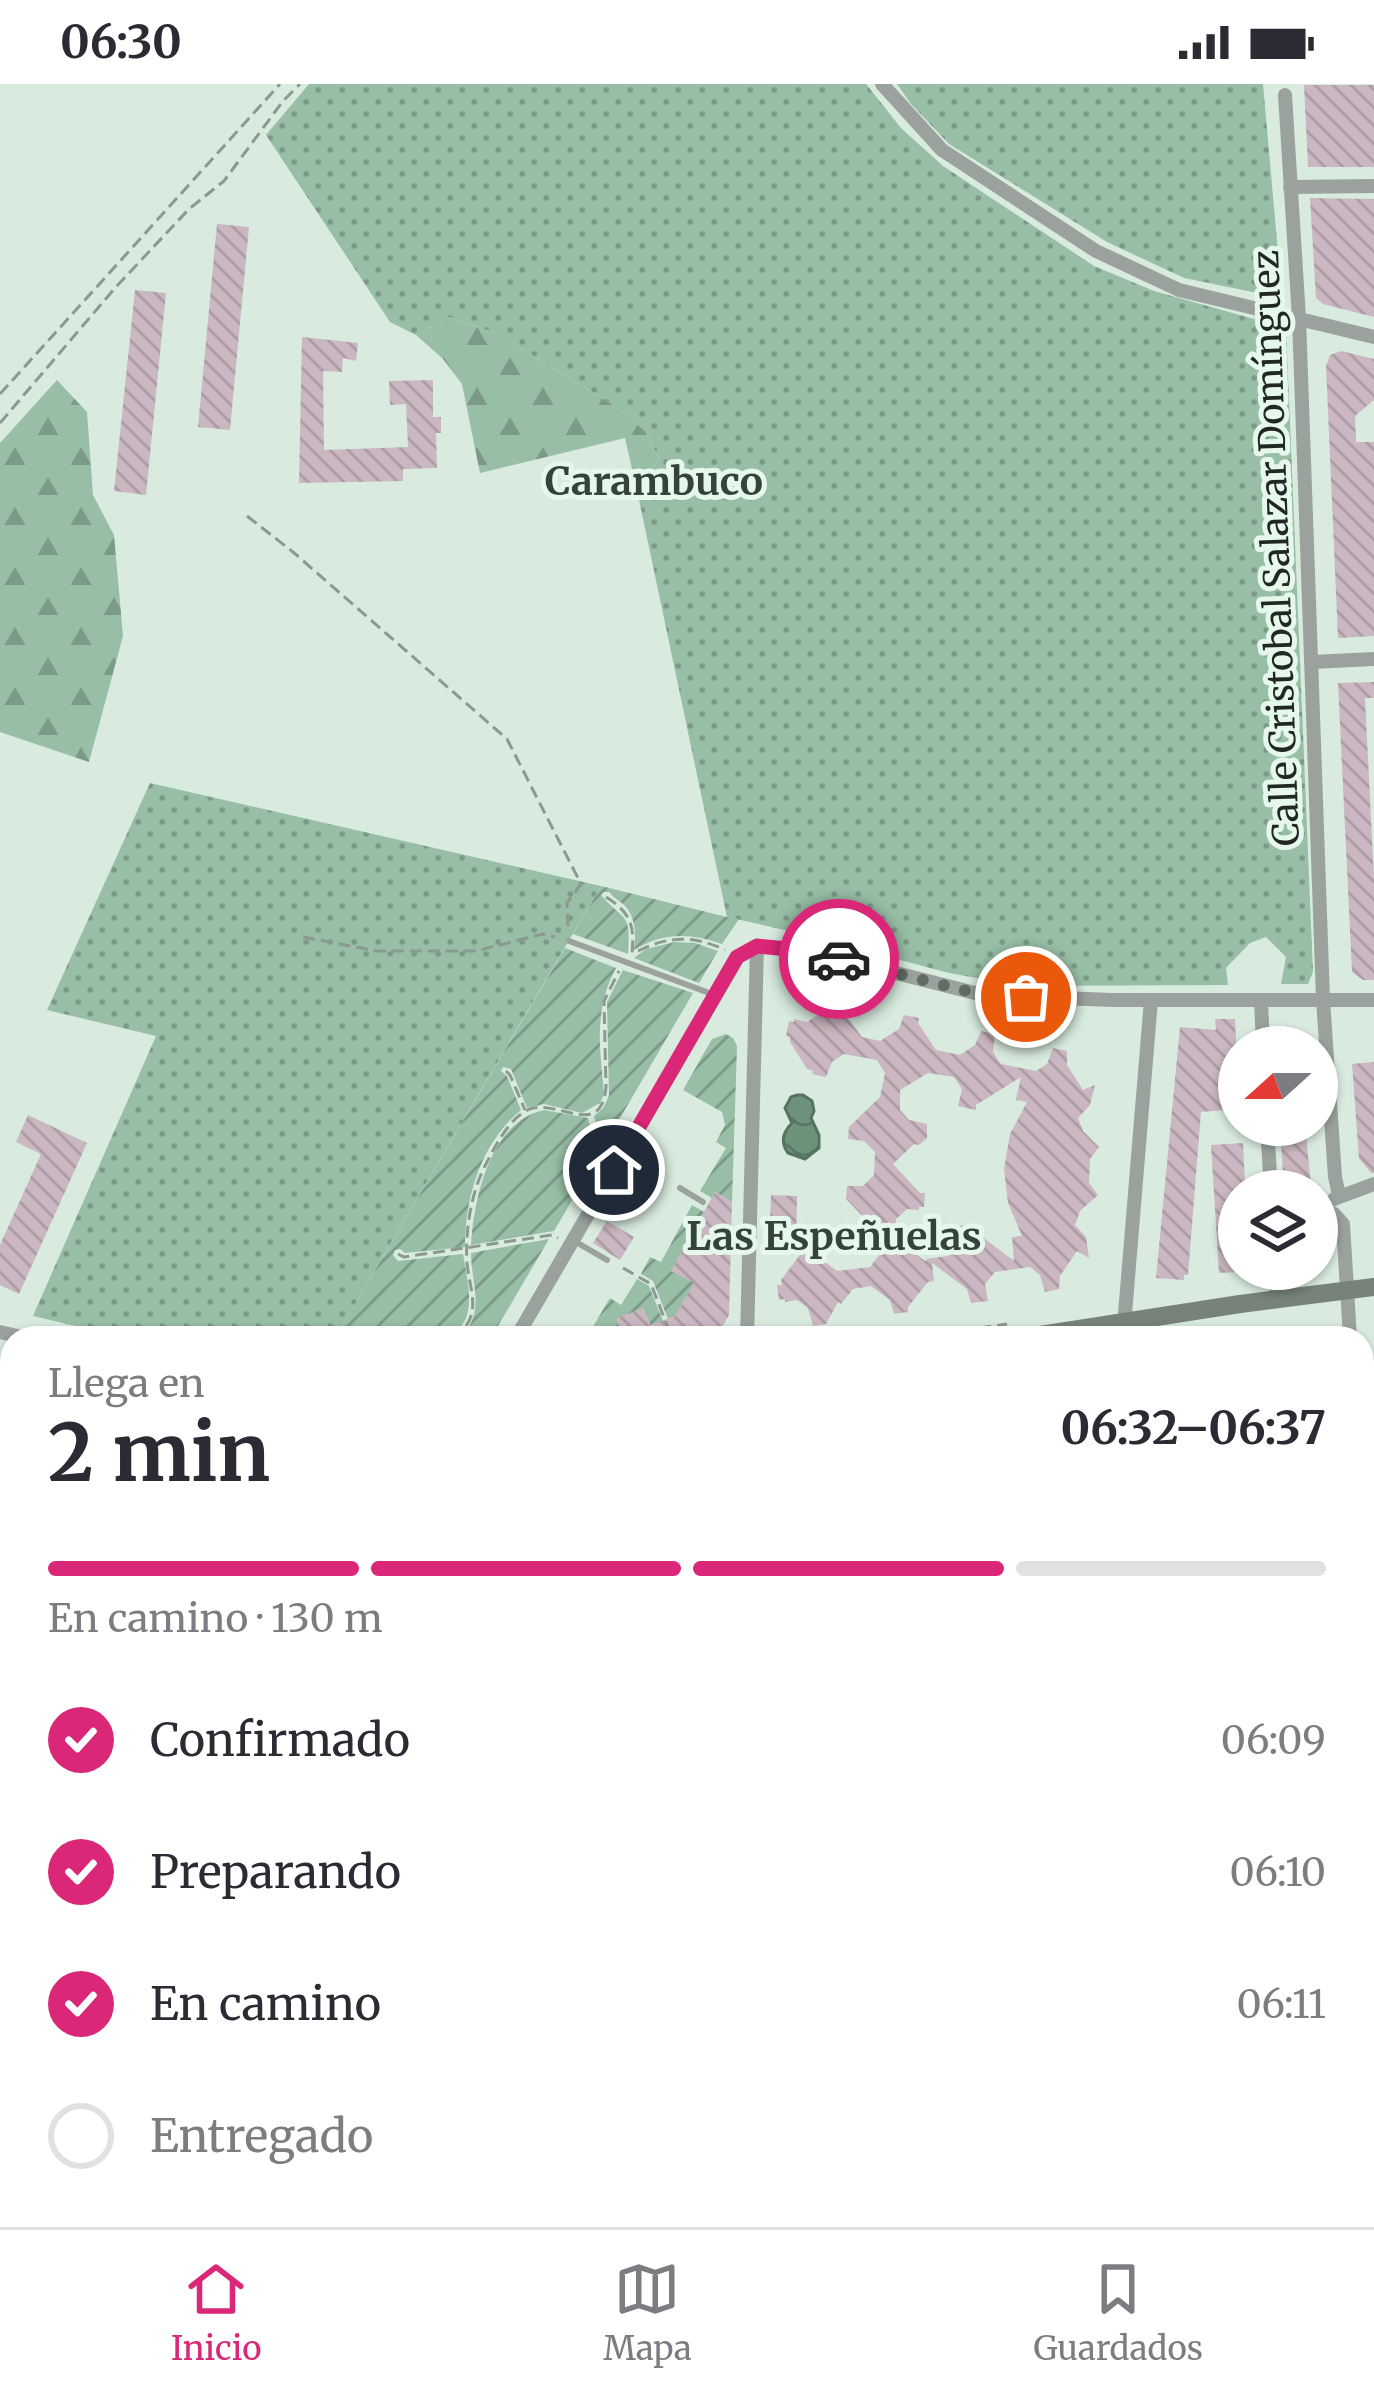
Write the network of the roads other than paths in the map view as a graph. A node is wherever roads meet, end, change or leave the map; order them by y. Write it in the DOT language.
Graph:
graph roads {
  1 [pos="883,84"];
  2 [pos="1285,95"];
  3 [pos="1374,186"];
  4 [pos="1290,187"];
  5 [pos="1299,318"];
  6 [pos="1374,337"];
  7 [pos="1374,659"];
  8 [pos="1312,662"];
  9 [pos="569,941"];
  10 [pos="757,946"];
  11 [pos="715,995"];
  12 [pos="1323,999"];
  13 [pos="1151,1000"];
  14 [pos="1261,1000"];
  15 [pos="1374,1000"];
  16 [pos="1262,1026"];
  17 [pos="1374,1184"];
  18 [pos="680,1188"];
  19 [pos="1339,1195"];
  20 [pos="703,1202"];
  21 [pos="1338,1218"];
  22 [pos="572,1242"];
  23 [pos="607,1260"];
  24 [pos="1374,1287"];
  25 [pos="1277,1290"];
  26 [pos="1347,1291"];
  27 [pos="1277,1299"];
  28 [pos="523,1326"];
  29 [pos="747,1326"];
  30 [pos="1124,1326"];
  31 [pos="1144,1326"];
  32 [pos="1349,1326"];
  1 -- 5 [label="street"];
  2 -- 4 [label="street, Calle Cristobal Salazar Domínguez"];
  3 -- 4 [label="street"];
  4 -- 5 [label="street, Calle Cristobal Salazar Domínguez"];
  5 -- 6 [label="street"];
  5 -- 8 [label="street, Calle Cristobal Salazar Domínguez"];
  7 -- 8 [label="street"];
  8 -- 12 [label="street, Calle Cristobal Salazar Domínguez"];
  9 -- 11 [label="lane"];
  10 -- 11 [label="street"];
  10 -- 13 [label="street"];
  10 -- 29 [label="street"];
  11 -- 22 [label="street"];
  12 -- 14 [label="street"];
  12 -- 15 [label="street"];
  12 -- 19 [label="street, Calle Cristobal Salazar Domínguez"];
  13 -- 14 [label="street"];
  13 -- 30 [label="street"];
  14 -- 16 [label="street"];
  17 -- 19 [label="street"];
  18 -- 20 [label="lane"];
  21 -- 26 [label="street"];
  22 -- 23 [label="lane"];
  22 -- 28 [label="street"];
  24 -- 26 [label="street"];
  25 -- 27 [label="street"];
  26 -- 27 [label="street"];
  26 -- 32 [label="street"];
  27 -- 31 [label="street"];
}
